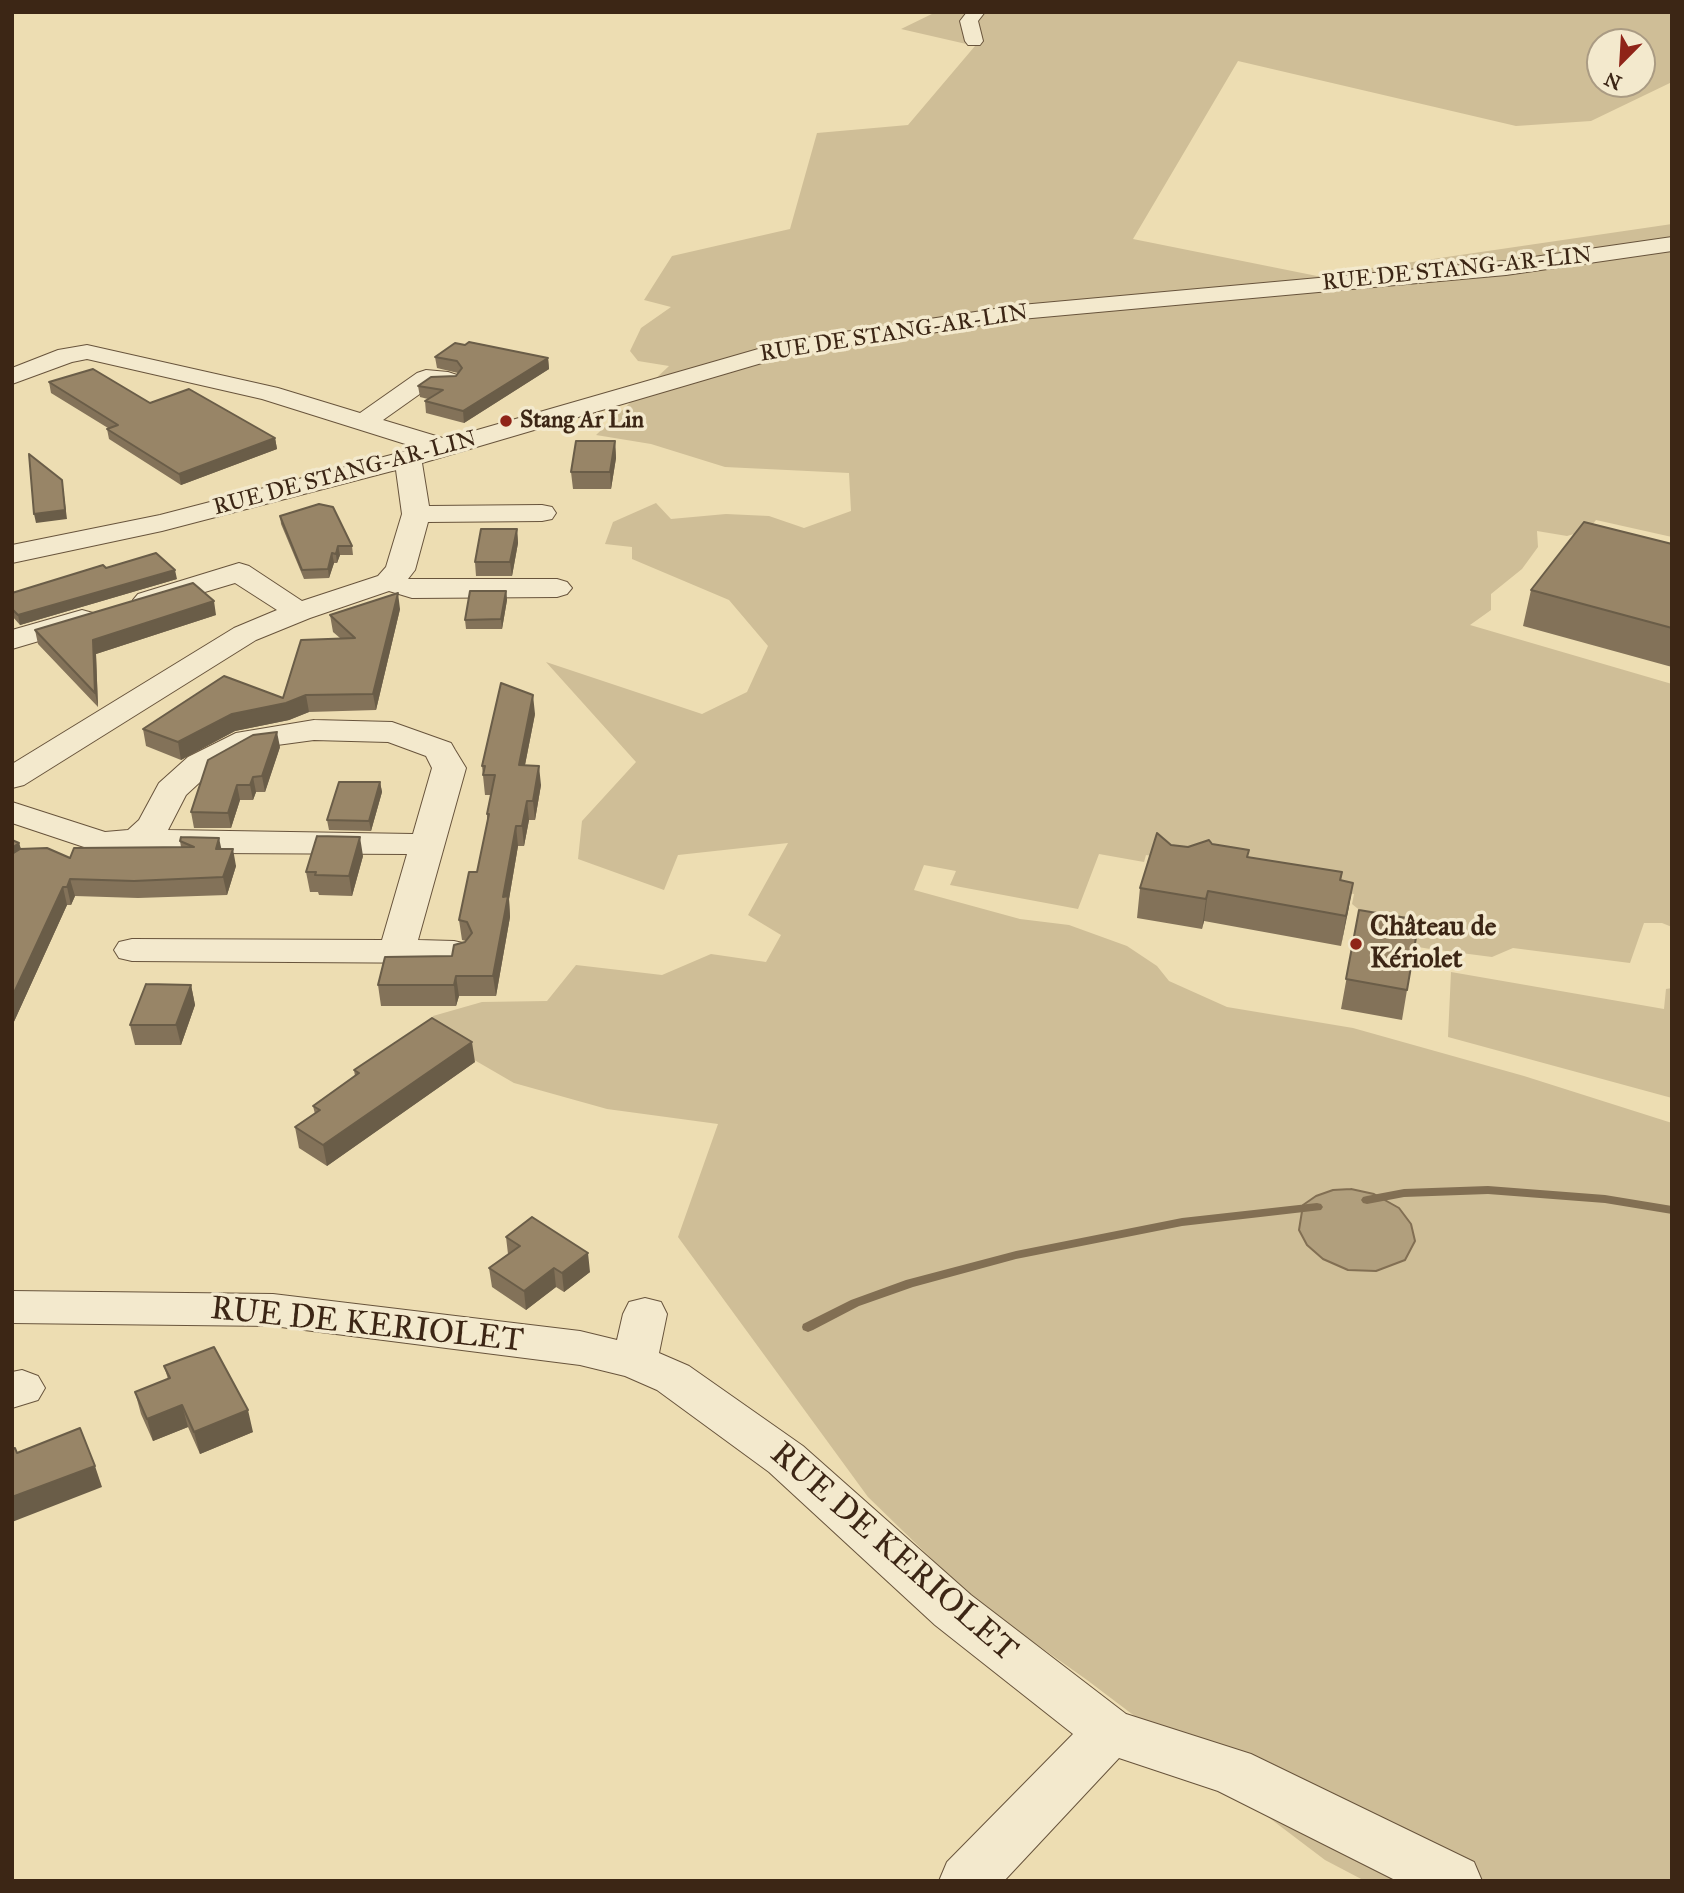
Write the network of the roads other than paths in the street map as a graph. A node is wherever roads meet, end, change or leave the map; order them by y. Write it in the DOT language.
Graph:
graph roads {
  1 [pos="976,12"];
  2 [pos="974,41"];
  3 [pos="1672,244"];
  4 [pos="12,377"];
  5 [pos="449,380"];
  6 [pos="362,423"];
  7 [pos="447,448"];
  8 [pos="408,459"];
  9 [pos="369,469"];
  10 [pos="542,513"];
  11 [pos="416,514"];
  12 [pos="12,554"];
  13 [pos="388,582"];
  14 [pos="557,588"];
  15 [pos="299,612"];
  16 [pos="12,640"];
  17 [pos="12,778"];
  18 [pos="12,813"];
  19 [pos="138,839"];
  20 [pos="428,844"];
  21 [pos="132,950"];
  22 [pos="397,951"];
  23 [pos="454,951"];
  24 [pos="12,1307"];
  25 [pos="645,1314"];
  26 [pos="635,1361"];
  27 [pos="1110,1732"];
  28 [pos="967,1881"];
  29 [pos="1454,1881"];
  1 -- 2 [label="street"];
  3 -- 7 [label="street, RUE DE STANG-AR-LIN"];
  4 -- 6 [label="street"];
  5 -- 6 [label="street"];
  6 -- 7 [label="street"];
  6 -- 9 [label="street"];
  7 -- 8 [label="street, RUE DE STANG-AR-LIN"];
  8 -- 9 [label="street, RUE DE STANG-AR-LIN"];
  8 -- 11 [label="street"];
  9 -- 12 [label="street, RUE DE STANG-AR-LIN"];
  10 -- 11 [label="street"];
  11 -- 13 [label="street"];
  13 -- 14 [label="street"];
  13 -- 15 [label="street"];
  15 -- 16 [label="street"];
  15 -- 17 [label="street"];
  18 -- 19 [label="street"];
  19 -- 20 [label="street"];
  19 -- 20 [label="street"];
  20 -- 22 [label="street"];
  21 -- 22 [label="street"];
  22 -- 23 [label="street"];
  24 -- 26 [label="street, RUE DE KERIOLET"];
  25 -- 26 [label="street"];
  26 -- 27 [label="street, RUE DE KERIOLET"];
  27 -- 28 [label="street"];
  27 -- 29 [label="street, RUE DE KERIOLET"];
}
